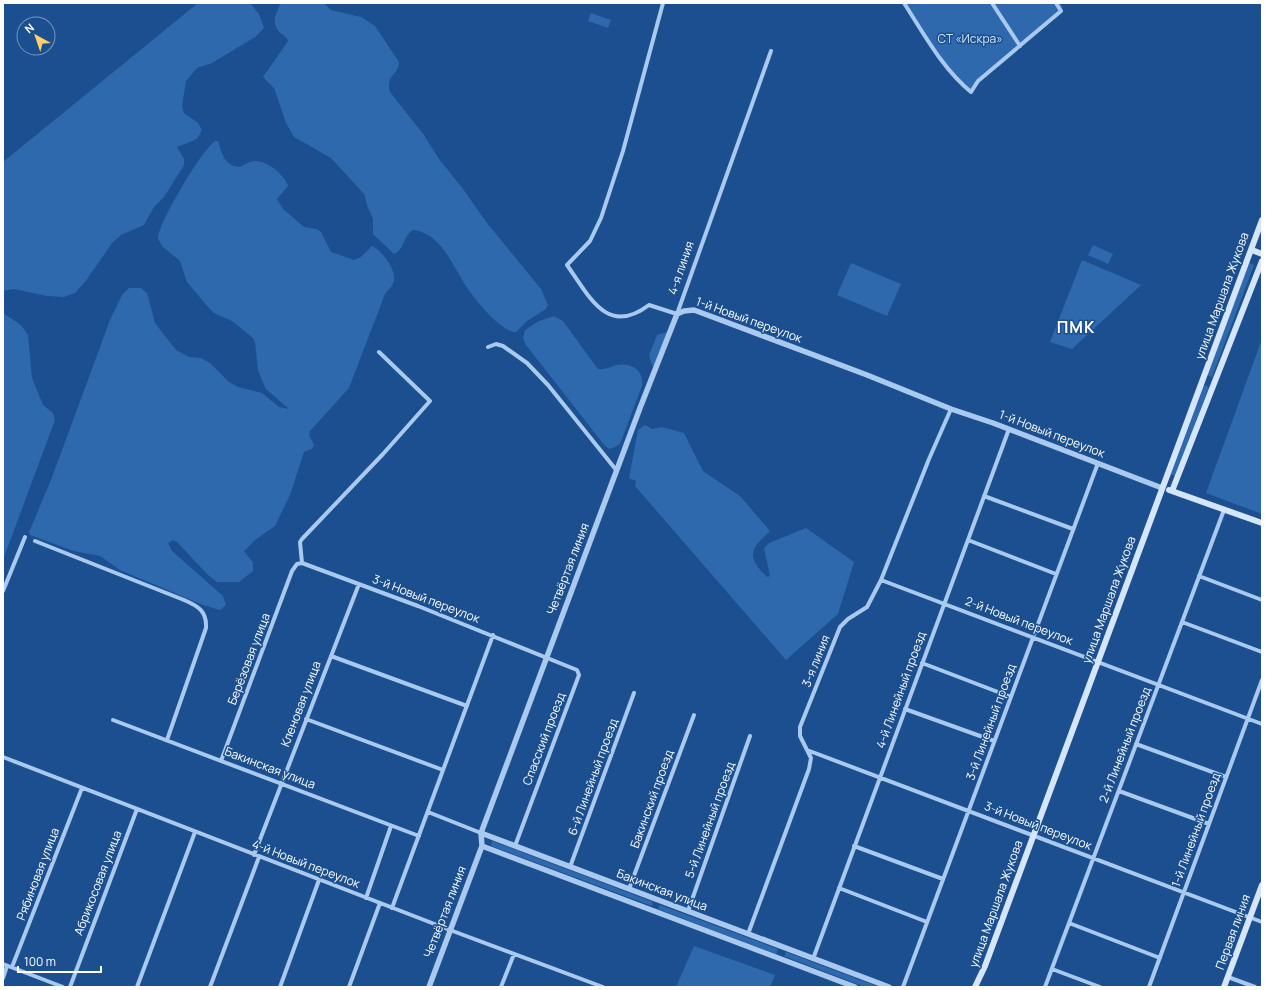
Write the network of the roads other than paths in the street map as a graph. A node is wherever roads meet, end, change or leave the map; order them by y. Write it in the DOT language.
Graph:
graph roads {
  1 [pos="663,3"];
  2 [pos="904,3"];
  3 [pos="992,3"];
  4 [pos="1056,3"];
  5 [pos="1020,46"];
  6 [pos="771,51"];
  7 [pos="1262,220"];
  8 [pos="1252,250"];
  9 [pos="1262,254"];
  10 [pos="1262,261"];
  11 [pos="678,314"];
  12 [pos="488,347"];
  13 [pos="379,352"];
  14 [pos="1203,378"];
  15 [pos="1214,383"];
  16 [pos="951,409"];
  17 [pos="1009,429"];
  18 [pos="1098,463"];
  19 [pos="617,471"];
  20 [pos="1162,488"];
  21 [pos="1172,491"];
  22 [pos="984,496"];
  23 [pos="1224,510"];
  24 [pos="1262,523"];
  25 [pos="1073,529"];
  26 [pos="25,537"];
  27 [pos="35,540"];
  28 [pos="968,540"];
  29 [pos="300,564"];
  30 [pos="1056,574"];
  31 [pos="1199,576"];
  32 [pos="881,580"];
  33 [pos="359,584"];
  34 [pos="3,591"];
  35 [pos="1262,600"];
  36 [pos="944,603"];
  37 [pos="1182,622"];
  38 [pos="493,635"];
  39 [pos="1033,637"];
  40 [pos="1262,652"];
  41 [pos="331,656"];
  42 [pos="547,658"];
  43 [pos="1097,662"];
  44 [pos="922,663"];
  45 [pos="1262,680"];
  46 [pos="1158,685"];
  47 [pos="634,693"];
  48 [pos="1010,697"];
  49 [pos="467,706"];
  50 [pos="905,709"];
  51 [pos="694,715"];
  52 [pos="306,719"];
  53 [pos="1248,719"];
  54 [pos="113,720"];
  55 [pos="1262,724"];
  56 [pos="750,736"];
  57 [pos="167,740"];
  58 [pos="994,742"];
  59 [pos="1136,744"];
  60 [pos="807,750"];
  61 [pos="3,756"];
  62 [pos="221,761"];
  63 [pos="443,770"];
  64 [pos="880,777"];
  65 [pos="1226,777"];
  66 [pos="281,784"];
  67 [pos="82,788"];
  68 [pos="1119,791"];
  69 [pos="137,810"];
  70 [pos="969,811"];
  71 [pos="428,812"];
  72 [pos="1209,824"];
  73 [pos="391,826"];
  74 [pos="195,832"];
  75 [pos="482,833"];
  76 [pos="1032,835"];
  77 [pos="419,836"];
  78 [pos="482,846"];
  79 [pos="515,846"];
  80 [pos="854,846"];
  81 [pos="254,855"];
  82 [pos="259,857"];
  83 [pos="1093,858"];
  84 [pos="570,867"];
  85 [pos="943,879"];
  86 [pos="319,880"];
  87 [pos="1262,885"];
  88 [pos="839,888"];
  89 [pos="629,889"];
  90 [pos="1184,892"];
  91 [pos="366,898"];
  92 [pos="657,899"];
  93 [pos="380,903"];
  94 [pos="392,908"];
  95 [pos="653,910"];
  96 [pos="688,911"];
  97 [pos="1250,917"];
  98 [pos="927,922"];
  99 [pos="1262,922"];
  100 [pos="1069,923"];
  101 [pos="450,930"];
  102 [pos="748,934"];
  103 [pos="782,947"];
  104 [pos="514,954"];
  105 [pos="778,958"];
  106 [pos="1160,958"];
  107 [pos="813,959"];
  108 [pos="5,965"];
  109 [pos="12,967"];
  110 [pos="1052,969"];
  111 [pos="1228,977"];
  112 [pos="3,978"];
  113 [pos="63,987"];
  114 [pos="70,987"];
  115 [pos="137,987"];
  116 [pos="210,987"];
  117 [pos="280,987"];
  118 [pos="349,987"];
  119 [pos="428,987"];
  120 [pos="501,987"];
  121 [pos="603,987"];
  122 [pos="855,987"];
  123 [pos="889,987"];
  124 [pos="903,987"];
  125 [pos="975,987"];
  126 [pos="1045,987"];
  127 [pos="1100,987"];
  128 [pos="1149,987"];
  129 [pos="1224,987"];
  130 [pos="1255,987"];
  1 -- 11 [label="street, 1-й Новый переулок"];
  2 -- 5 [label="street"];
  3 -- 5 [label="street"];
  4 -- 5 [label="street"];
  6 -- 11 [label="street, 4-я линия"];
  7 -- 8 [label="main road, улица Маршала Жукова"];
  8 -- 9 [label="main road"];
  8 -- 14 [label="main road, улица Маршала Жукова"];
  10 -- 15 [label="main road, улица Маршала Жукова"];
  11 -- 16 [label="street, 1-й Новый переулок"];
  11 -- 19 [label="street, Четвёртая линия"];
  12 -- 19 [label="street"];
  13 -- 29 [label="street"];
  14 -- 15 [label="main road"];
  14 -- 20 [label="main road, улица Маршала Жукова"];
  15 -- 21 [label="main road, улица Маршала Жукова"];
  16 -- 17 [label="street, 1-й Новый переулок"];
  16 -- 32 [label="street, 3-я линия"];
  17 -- 18 [label="street, 1-й Новый переулок"];
  17 -- 22 [label="street, 4-й Линейный проезд"];
  18 -- 20 [label="street, 1-й Новый переулок"];
  18 -- 25 [label="street, 3-й Линейный проезд"];
  19 -- 42 [label="street, Четвёртая линия"];
  20 -- 21 [label="main road"];
  20 -- 43 [label="main road, улица Маршала Жукова"];
  21 -- 23 [label="main road"];
  22 -- 25 [label="street"];
  22 -- 28 [label="street, 4-й Линейный проезд"];
  23 -- 24 [label="main road"];
  23 -- 31 [label="street, 2-й Линейный проезд"];
  25 -- 30 [label="street, 3-й Линейный проезд"];
  26 -- 34 [label="street"];
  27 -- 57 [label="street"];
  28 -- 30 [label="street"];
  28 -- 36 [label="street, 4-й Линейный проезд"];
  29 -- 33 [label="street, 3-й Новый переулок"];
  29 -- 62 [label="street, Берёзовая улица"];
  30 -- 39 [label="street, 3-й Линейный проезд"];
  31 -- 35 [label="street"];
  31 -- 37 [label="street, 2-й Линейный проезд"];
  32 -- 36 [label="street, 2-й Новый переулок"];
  32 -- 60 [label="street, 3-я линия"];
  33 -- 38 [label="street, 3-й Новый переулок"];
  33 -- 41 [label="street, Кленовая улица"];
  36 -- 39 [label="street, 2-й Новый переулок"];
  36 -- 44 [label="street, 4-й Линейный проезд"];
  37 -- 40 [label="street"];
  37 -- 46 [label="street, 2-й Линейный проезд"];
  38 -- 42 [label="street, 3-й Новый переулок"];
  38 -- 49 [label="street"];
  39 -- 43 [label="street, 2-й Новый переулок"];
  39 -- 48 [label="street, 3-й Линейный проезд"];
  41 -- 49 [label="street"];
  41 -- 52 [label="street, Кленовая улица"];
  42 -- 75 [label="street, Четвёртая линия"];
  42 -- 79 [label="street, Спасский проезд"];
  43 -- 46 [label="street, 2-й Новый переулок"];
  43 -- 76 [label="main road, улица Маршала Жукова"];
  44 -- 48 [label="street"];
  44 -- 50 [label="street, 4-й Линейный проезд"];
  45 -- 53 [label="street, 1-й Линейный проезд"];
  46 -- 53 [label="street, 2-й Новый переулок"];
  46 -- 59 [label="street, 2-й Линейный проезд"];
  47 -- 84 [label="street, 6-й Линейный проезд"];
  48 -- 58 [label="street, 3-й Линейный проезд"];
  49 -- 63 [label="street"];
  50 -- 58 [label="street"];
  50 -- 64 [label="street, 4-й Линейный проезд"];
  51 -- 89 [label="street, Бакинский проезд"];
  52 -- 63 [label="street"];
  52 -- 66 [label="street, Кленовая улица"];
  53 -- 55 [label="street, 2-й Новый переулок"];
  53 -- 65 [label="street, 1-й Линейный проезд"];
  54 -- 57 [label="street, Бакинская улица"];
  56 -- 96 [label="street, 5-й Линейный проезд"];
  57 -- 62 [label="street, Бакинская улица"];
  58 -- 70 [label="street, 3-й Линейный проезд"];
  59 -- 65 [label="street"];
  59 -- 68 [label="street, 2-й Линейный проезд"];
  60 -- 64 [label="street, 3-й Новый переулок"];
  60 -- 102 [label="street, 3-я линия"];
  61 -- 67 [label="street, 4-й Новый переулок"];
  62 -- 66 [label="street, Бакинская улица"];
  63 -- 71 [label="street"];
  64 -- 70 [label="street, 3-й Новый переулок"];
  64 -- 80 [label="street, 4-й Линейный проезд"];
  65 -- 72 [label="street, 1-й Линейный проезд"];
  66 -- 73 [label="street, Бакинская улица"];
  66 -- 81 [label="street, Кленовая улица"];
  67 -- 69 [label="street, 4-й Новый переулок"];
  67 -- 109 [label="street, Рябиновая улица"];
  68 -- 72 [label="street"];
  68 -- 83 [label="street, 2-й Линейный проезд"];
  69 -- 74 [label="street, 4-й Новый переулок"];
  69 -- 114 [label="street, Абрикосовая улица"];
  70 -- 76 [label="street, 3-й Новый переулок"];
  70 -- 85 [label="street, 3-й Линейный проезд"];
  71 -- 75 [label="street, Бакинская улица"];
  71 -- 77 [label="street"];
  72 -- 90 [label="street, 1-й Линейный проезд"];
  73 -- 77 [label="street, Бакинская улица"];
  73 -- 91 [label="street"];
  74 -- 81 [label="street, 4-й Новый переулок"];
  74 -- 115 [label="street"];
  75 -- 78 [label="street"];
  75 -- 79 [label="street, Бакинская улица"];
  76 -- 83 [label="street, 3-й Новый переулок"];
  76 -- 125 [label="main road, улица Маршала Жукова"];
  77 -- 94 [label="street"];
  78 -- 95 [label="street, Бакинская улица"];
  78 -- 101 [label="street, Четвёртая линия"];
  79 -- 84 [label="street, Бакинская улица"];
  80 -- 85 [label="street"];
  80 -- 88 [label="street, 4-й Линейный проезд"];
  81 -- 82 [label="street, 4-й Новый переулок"];
  82 -- 86 [label="street, 4-й Новый переулок"];
  82 -- 116 [label="street"];
  83 -- 90 [label="street, 3-й Новый переулок"];
  83 -- 100 [label="street, 2-й Линейный проезд"];
  84 -- 89 [label="street, Бакинская улица"];
  85 -- 98 [label="street, 3-й Линейный проезд"];
  86 -- 91 [label="street, 4-й Новый переулок"];
  86 -- 117 [label="street"];
  87 -- 97 [label="main road, Первая линия"];
  88 -- 98 [label="street"];
  88 -- 107 [label="street, 4-й Линейный проезд"];
  89 -- 92 [label="street, Бакинская улица"];
  90 -- 97 [label="street, 3-й Новый переулок"];
  90 -- 106 [label="street, 1-й Линейный проезд"];
  91 -- 93 [label="street, 4-й Новый переулок"];
  92 -- 95 [label="street"];
  92 -- 96 [label="street, Бакинская улица"];
  93 -- 94 [label="street, 4-й Новый переулок"];
  93 -- 118 [label="street"];
  94 -- 101 [label="street, 4-й Новый переулок"];
  95 -- 105 [label="street, Бакинская улица"];
  96 -- 102 [label="street, Бакинская улица"];
  97 -- 99 [label="street, 3-й Новый переулок"];
  97 -- 111 [label="main road, Первая линия"];
  98 -- 124 [label="street, 3-й Линейный проезд"];
  100 -- 106 [label="street"];
  100 -- 110 [label="street, 2-й Линейный проезд"];
  101 -- 104 [label="street, 4-й Новый переулок"];
  101 -- 119 [label="street, Четвёртая линия"];
  102 -- 103 [label="street, Бакинская улица"];
  103 -- 105 [label="street"];
  103 -- 107 [label="street, Бакинская улица"];
  104 -- 120 [label="street"];
  104 -- 121 [label="street, 4-й Новый переулок"];
  105 -- 122 [label="street, Бакинская улица"];
  106 -- 128 [label="street, 1-й Линейный проезд"];
  107 -- 123 [label="street, Бакинская улица"];
  108 -- 109 [label="street"];
  108 -- 112 [label="street"];
  109 -- 113 [label="street"];
  110 -- 126 [label="street, 2-й Линейный проезд"];
  110 -- 127 [label="street"];
  111 -- 129 [label="main road, Первая линия"];
  111 -- 130 [label="street"];
}
